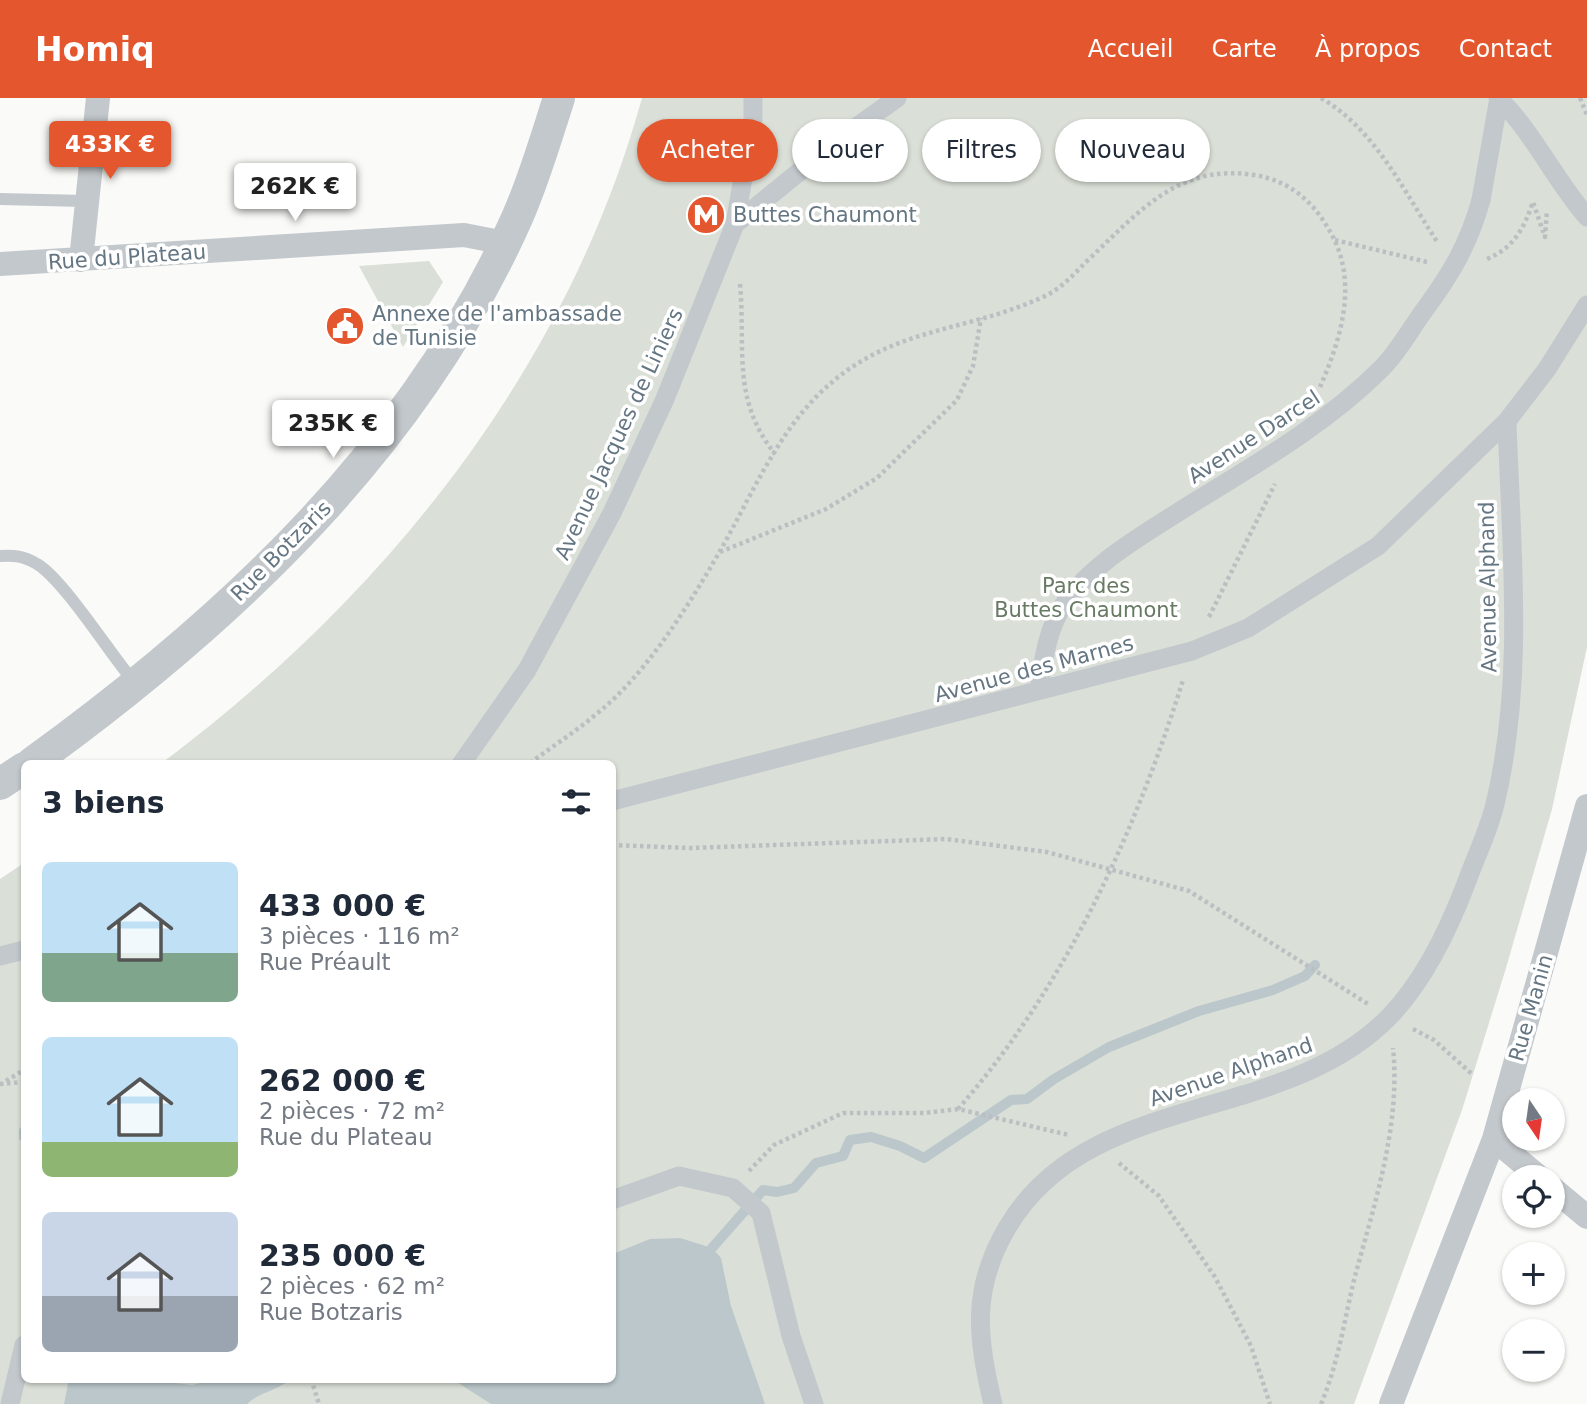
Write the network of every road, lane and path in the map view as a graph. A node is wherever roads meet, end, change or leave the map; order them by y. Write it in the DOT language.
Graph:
graph roads {
  1 [pos="98,98"];
  2 [pos="559,98"];
  3 [pos="753,98"];
  4 [pos="897,98"];
  5 [pos="1321,98"];
  6 [pos="1499,98"];
  7 [pos="1580,98"];
  8 [pos="1587,115"];
  9 [pos="0,198"];
  10 [pos="1572,200"];
  11 [pos="85,201"];
  12 [pos="1587,217"];
  13 [pos="735,224"];
  14 [pos="1335,240"];
  15 [pos="505,243"];
  16 [pos="81,260"];
  17 [pos="1458,263"];
  18 [pos="0,264"];
  19 [pos="739,277"];
  20 [pos="1587,305"];
  21 [pos="981,318"];
  22 [pos="1318,391"];
  23 [pos="1507,421"];
  24 [pos="1297,439"];
  25 [pos="775,454"];
  26 [pos="719,552"];
  27 [pos="0,556"];
  28 [pos="1192,651"];
  29 [pos="137,685"];
  30 [pos="1039,690"];
  31 [pos="36,760"];
  32 [pos="464,760"];
  33 [pos="534,760"];
  34 [pos="21,770"];
  35 [pos="0,784"];
  36 [pos="616,799"];
  37 [pos="1587,806"];
  38 [pos="616,845"];
  39 [pos="1112,868"];
  40 [pos="21,951"];
  41 [pos="0,956"];
  42 [pos="1390,1017"];
  43 [pos="21,1072"];
  44 [pos="1473,1076"];
  45 [pos="21,1082"];
  46 [pos="2,1083"];
  47 [pos="958,1108"];
  48 [pos="1494,1139"];
  49 [pos="1094,1146"];
  50 [pos="1525,1165"];
  51 [pos="733,1188"];
  52 [pos="616,1199"];
  53 [pos="1565,1199"];
  54 [pos="1587,1217"];
  55 [pos="21,1358"];
  56 [pos="312,1383"];
  57 [pos="10,1404"];
  58 [pos="318,1404"];
  59 [pos="814,1404"];
  60 [pos="992,1404"];
  61 [pos="1270,1404"];
  62 [pos="1321,1404"];
  63 [pos="1391,1404"];
  1 -- 11 [label="street"];
  2 -- 15 [label="street, Rue Botzaris"];
  3 -- 13 [label="street, Avenue Jacques de Liniers"];
  4 -- 13 [label="street"];
  5 -- 17 [label="path"];
  6 -- 10 [label="street"];
  6 -- 17 [label="street, Avenue Darcel, bridge"];
  7 -- 8 [label="path"];
  9 -- 11 [label="lane"];
  10 -- 12 [label="street"];
  10 -- 17 [label="path"];
  11 -- 16 [label="street"];
  13 -- 32 [label="street, Avenue Jacques de Liniers"];
  14 -- 17 [label="path"];
  14 -- 21 [label="path"];
  14 -- 22 [label="path"];
  15 -- 16 [label="street, Rue du Plateau"];
  15 -- 29 [label="street, Rue Botzaris"];
  16 -- 18 [label="street, Rue du Plateau"];
  17 -- 24 [label="street, Avenue Darcel"];
  19 -- 25 [label="path"];
  20 -- 23 [label="street, Avenue des Marnes"];
  21 -- 25 [label="path"];
  21 -- 26 [label="path"];
  23 -- 28 [label="street, Avenue des Marnes"];
  23 -- 42 [label="street, Avenue Alphand"];
  24 -- 28 [label="path"];
  24 -- 30 [label="street, Avenue Darcel"];
  25 -- 26 [label="path"];
  26 -- 33 [label="path"];
  27 -- 29 [label="lane"];
  28 -- 30 [label="street, Avenue des Marnes"];
  28 -- 39 [label="path"];
  29 -- 31 [label="street, Rue Botzaris"];
  30 -- 36 [label="street, Avenue des Marnes"];
  34 -- 35 [label="street"];
  37 -- 48 [label="street, Rue Manin"];
  38 -- 39 [label="path"];
  39 -- 42 [label="path"];
  39 -- 47 [label="path"];
  40 -- 41 [label="street"];
  42 -- 44 [label="path"];
  42 -- 49 [label="street, Avenue Alphand"];
  42 -- 62 [label="path"];
  43 -- 46 [label="path"];
  45 -- 46 [label="path"];
  47 -- 49 [label="path"];
  47 -- 51 [label="path"];
  48 -- 50 [label="street"];
  48 -- 63 [label="street, Rue Manin"];
  49 -- 60 [label="street, Avenue Alphand"];
  49 -- 61 [label="path"];
  51 -- 52 [label="street"];
  51 -- 59 [label="street"];
  53 -- 54 [label="street"];
  55 -- 57 [label="street"];
  56 -- 58 [label="path"];
}
